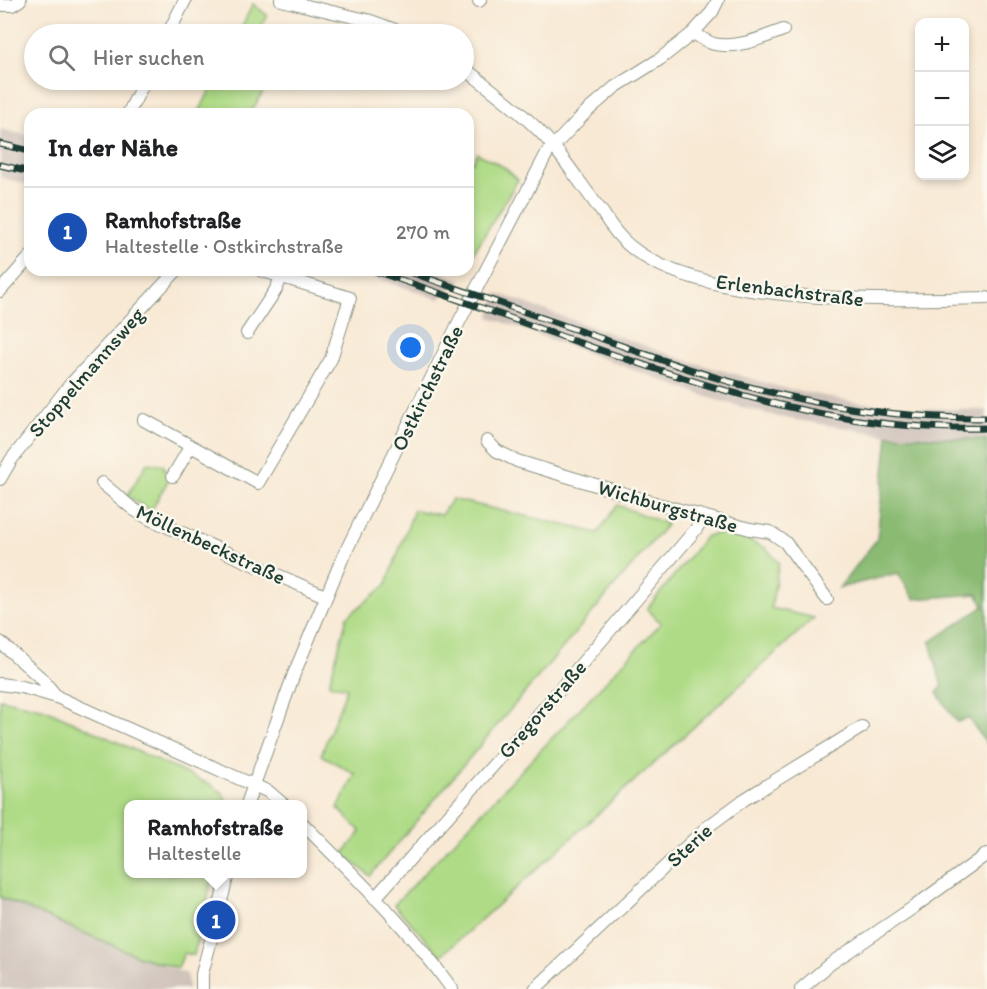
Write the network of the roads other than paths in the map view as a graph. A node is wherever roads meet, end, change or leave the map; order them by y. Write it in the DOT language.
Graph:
graph roads {
  1 [pos="20,0"];
  2 [pos="185,0"];
  3 [pos="281,0"];
  4 [pos="718,0"];
  5 [pos="0,5"];
  6 [pos="173,24"];
  7 [pos="379,24"];
  8 [pos="783,30"];
  9 [pos="693,33"];
  10 [pos="474,77"];
  11 [pos="140,90"];
  12 [pos="131,108"];
  13 [pos="552,145"];
  14 [pos="24,264"];
  15 [pos="171,276"];
  16 [pos="282,276"];
  17 [pos="0,291"];
  18 [pos="987,298"];
  19 [pos="247,333"];
  20 [pos="144,420"];
  21 [pos="487,441"];
  22 [pos="190,447"];
  23 [pos="173,476"];
  24 [pos="0,480"];
  25 [pos="102,483"];
  26 [pos="703,517"];
  27 [pos="325,596"];
  28 [pos="827,599"];
  29 [pos="0,642"];
  30 [pos="0,684"];
  31 [pos="57,697"];
  32 [pos="862,727"];
  33 [pos="252,786"];
  34 [pos="248,800"];
  35 [pos="278,800"];
  36 [pos="307,828"];
  37 [pos="987,854"];
  38 [pos="227,878"];
  39 [pos="375,898"];
  40 [pos="202,989"];
  41 [pos="452,989"];
  42 [pos="535,989"];
  43 [pos="801,989"];
  1 -- 5 [label="street"];
  2 -- 6 [label="street"];
  3 -- 7 [label="street"];
  4 -- 9 [label="street, Ostkirchstraße"];
  8 -- 9 [label="street"];
  9 -- 13 [label="street, Ostkirchstraße"];
  10 -- 13 [label="street, Erlenbachstraße"];
  11 -- 12 [label="street"];
  13 -- 18 [label="street, Erlenbachstraße"];
  13 -- 27 [label="street, Ostkirchstraße"];
  14 -- 17 [label="street"];
  15 -- 24 [label="street, Stoppelmannsweg"];
  16 -- 19 [label="street"];
  16 -- 22 [label="street"];
  20 -- 22 [label="street"];
  21 -- 26 [label="street, Wichburgstraße"];
  22 -- 23 [label="street"];
  25 -- 27 [label="street, Möllenbeckstraße"];
  26 -- 28 [label="street, Wichburgstraße"];
  26 -- 39 [label="street, Gregorstraße"];
  27 -- 33 [label="street, Ostkirchstraße"];
  29 -- 31 [label="street"];
  30 -- 31 [label="street"];
  31 -- 33 [label="street"];
  32 -- 42 [label="street, Sterie"];
  33 -- 34 [label="street, Ostkirchstraße"];
  33 -- 35 [label="street"];
  36 -- 39 [label="street"];
  37 -- 43 [label="street"];
  38 -- 40 [label="street"];
  39 -- 41 [label="street"];
}
